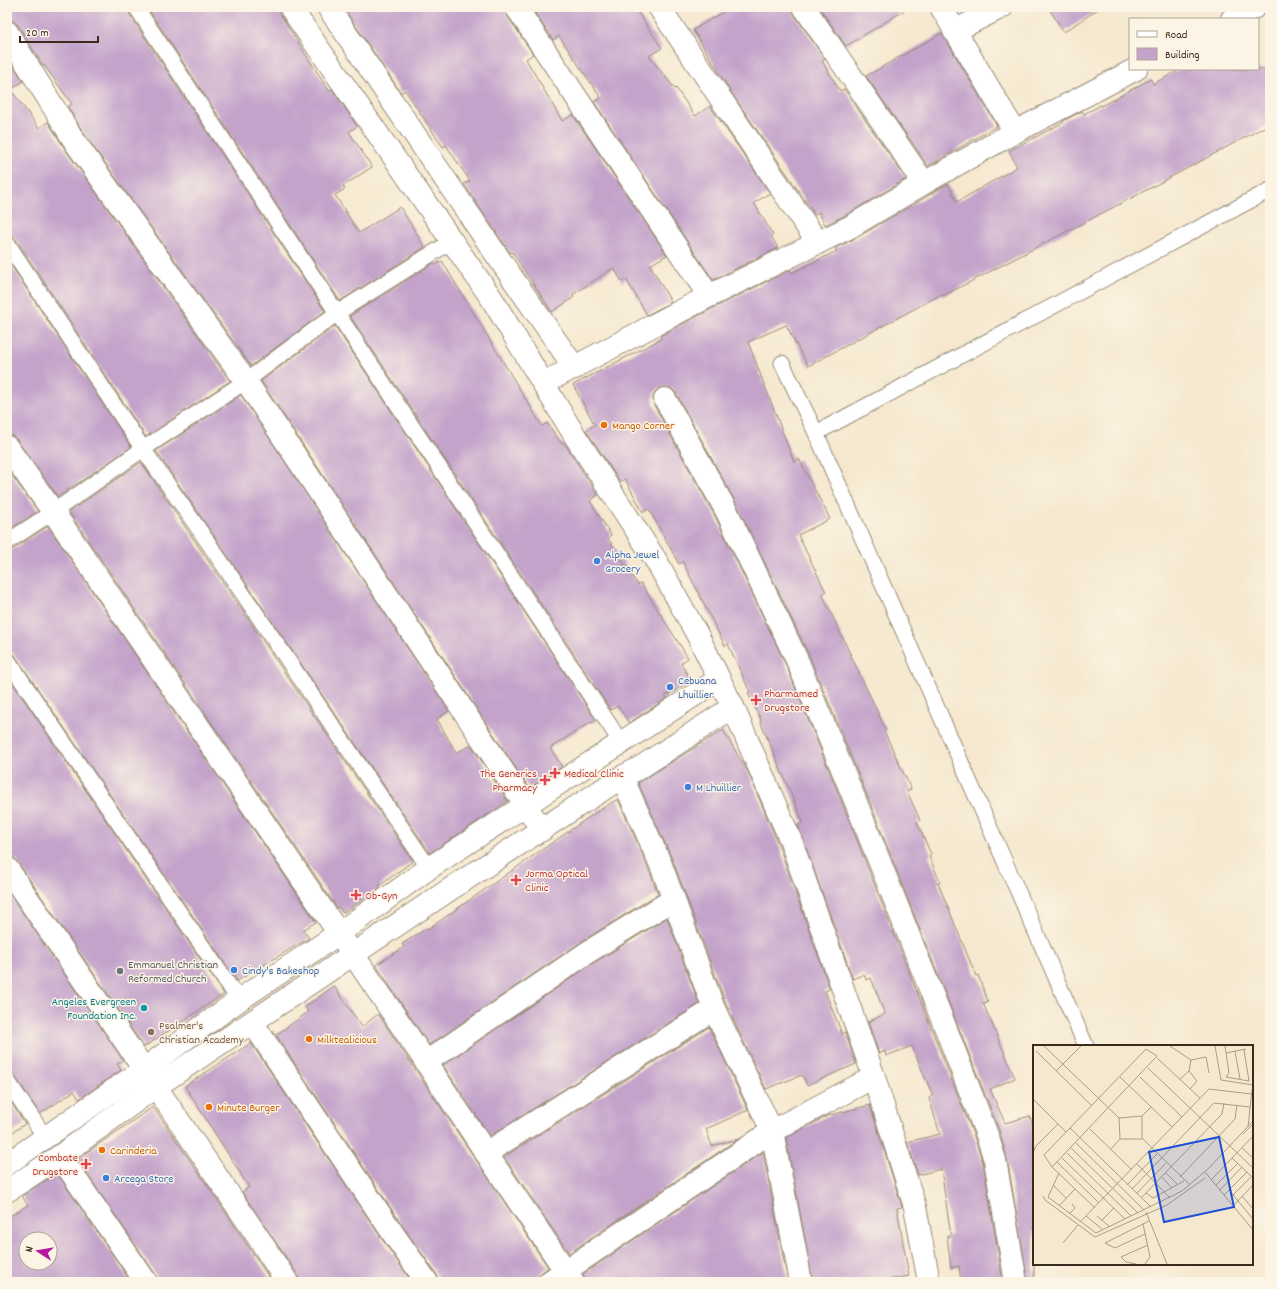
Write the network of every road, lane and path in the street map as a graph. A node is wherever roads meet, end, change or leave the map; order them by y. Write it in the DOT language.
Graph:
graph roads {
  1 [pos="136,7"];
  2 [pos="290,7"];
  3 [pos="328,7"];
  4 [pos="516,7"];
  5 [pos="659,7"];
  6 [pos="804,7"];
  7 [pos="941,7"];
  8 [pos="1002,7"];
  9 [pos="954,31"];
  10 [pos="7,32"];
  11 [pos="1134,70"];
  12 [pos="1015,132"];
  13 [pos="924,183"];
  14 [pos="1270,190"];
  15 [pos="452,241"];
  16 [pos="818,243"];
  17 [pos="7,244"];
  18 [pos="515,282"];
  19 [pos="709,296"];
  20 [pos="492,299"];
  21 [pos="337,313"];
  22 [pos="782,363"];
  23 [pos="575,368"];
  24 [pos="246,381"];
  25 [pos="544,384"];
  26 [pos="665,399"];
  27 [pos="816,433"];
  28 [pos="7,447"];
  29 [pos="143,449"];
  30 [pos="53,512"];
  31 [pos="7,542"];
  32 [pos="7,659"];
  33 [pos="719,679"];
  34 [pos="733,707"];
  35 [pos="621,743"];
  36 [pos="622,777"];
  37 [pos="526,806"];
  38 [pos="542,830"];
  39 [pos="7,868"];
  40 [pos="430,868"];
  41 [pos="674,899"];
  42 [pos="338,934"];
  43 [pos="354,954"];
  44 [pos="239,1000"];
  45 [pos="714,1009"];
  46 [pos="252,1022"];
  47 [pos="1086,1045"];
  48 [pos="426,1062"];
  49 [pos="144,1068"];
  50 [pos="874,1077"];
  51 [pos="7,1080"];
  52 [pos="156,1087"];
  53 [pos="772,1131"];
  54 [pos="46,1137"];
  55 [pos="486,1153"];
  56 [pos="60,1156"];
  57 [pos="7,1164"];
  58 [pos="7,1191"];
  59 [pos="562,1278"];
  60 [pos="146,1282"];
  61 [pos="287,1282"];
  62 [pos="427,1282"];
  63 [pos="801,1282"];
  64 [pos="929,1282"];
  65 [pos="1016,1282"];
  1 -- 21 [label="lane"];
  2 -- 15 [label="street"];
  3 -- 18 [label="street"];
  4 -- 19 [label="street"];
  5 -- 16 [label="street"];
  6 -- 13 [label="street"];
  7 -- 9 [label="street"];
  8 -- 9 [label="street"];
  9 -- 12 [label="street"];
  10 -- 24 [label="street"];
  11 -- 12 [label="street"];
  12 -- 13 [label="street"];
  13 -- 16 [label="street"];
  14 -- 27 [label="lane"];
  15 -- 20 [label="street"];
  15 -- 21 [label="lane"];
  16 -- 19 [label="street"];
  17 -- 29 [label="lane"];
  18 -- 20 [label="street"];
  18 -- 23 [label="street"];
  19 -- 23 [label="street"];
  20 -- 25 [label="street"];
  21 -- 24 [label="lane"];
  21 -- 35 [label="lane"];
  22 -- 27 [label="lane"];
  23 -- 25 [label="street"];
  24 -- 29 [label="lane"];
  24 -- 37 [label="street"];
  25 -- 33 [label="street"];
  26 -- 65 [label="street"];
  27 -- 47 [label="lane"];
  28 -- 30 [label="street"];
  29 -- 30 [label="lane"];
  29 -- 40 [label="lane"];
  30 -- 31 [label="lane"];
  30 -- 42 [label="street"];
  32 -- 44 [label="lane"];
  33 -- 34 [label="street"];
  33 -- 35 [label="street"];
  34 -- 36 [label="street"];
  34 -- 50 [label="street"];
  35 -- 37 [label="street"];
  36 -- 38 [label="street"];
  36 -- 41 [label="street"];
  37 -- 38 [label="street"];
  37 -- 40 [label="street"];
  38 -- 43 [label="street"];
  39 -- 49 [label="street"];
  40 -- 42 [label="street"];
  41 -- 45 [label="street"];
  41 -- 48 [label="street"];
  42 -- 43 [label="street"];
  42 -- 44 [label="street"];
  43 -- 46 [label="street"];
  43 -- 48 [label="street"];
  44 -- 49 [label="street"];
  45 -- 53 [label="street"];
  45 -- 55 [label="street"];
  46 -- 52 [label="street"];
  46 -- 62 [label="street"];
  48 -- 55 [label="street"];
  49 -- 52 [label="street"];
  49 -- 54 [label="street"];
  50 -- 53 [label="street"];
  50 -- 64 [label="street"];
  51 -- 54 [label="lane"];
  52 -- 56 [label="street"];
  52 -- 61 [label="street"];
  53 -- 59 [label="street"];
  53 -- 63 [label="street"];
  54 -- 57 [label="street"];
  55 -- 59 [label="street"];
  56 -- 58 [label="street"];
  56 -- 60 [label="street"];
}
